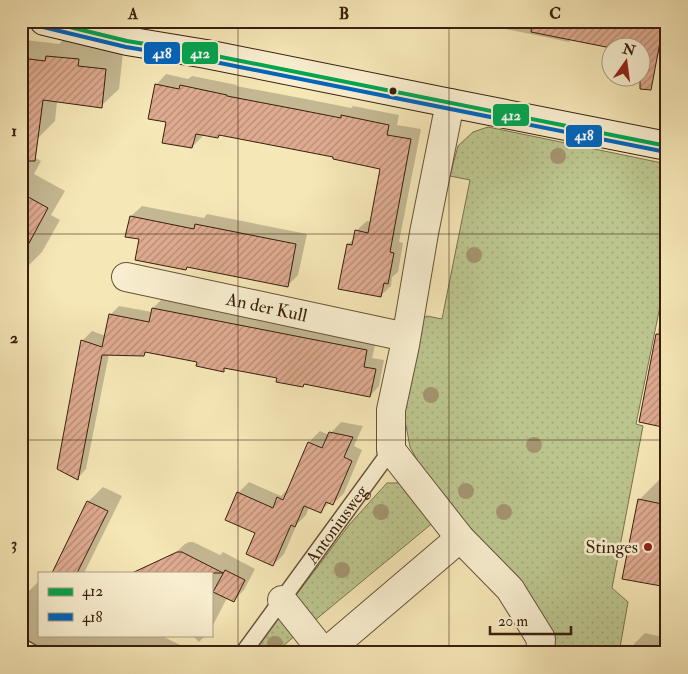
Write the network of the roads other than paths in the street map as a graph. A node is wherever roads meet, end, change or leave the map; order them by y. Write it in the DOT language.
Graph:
graph roads {
  1 [pos="44,21"];
  2 [pos="87,21"];
  3 [pos="120,31"];
  4 [pos="450,103"];
  5 [pos="667,146"];
  6 [pos="126,277"];
  7 [pos="406,337"];
  8 [pos="391,450"];
  9 [pos="460,538"];
  10 [pos="282,600"];
  11 [pos="21,646"];
  12 [pos="33,653"];
  13 [pos="243,653"];
  14 [pos="324,653"];
  15 [pos="540,653"];
  1 -- 3 [label="street"];
  2 -- 3 [label="street"];
  3 -- 4 [label="street"];
  4 -- 5 [label="street"];
  4 -- 7 [label="street"];
  6 -- 7 [label="street, An der Kull"];
  7 -- 8 [label="street"];
  8 -- 9 [label="street"];
  8 -- 10 [label="lane, Antoniusweg"];
  9 -- 14 [label="street"];
  9 -- 15 [label="street"];
  10 -- 13 [label="lane, Antoniusweg"];
  10 -- 14 [label="street"];
  11 -- 12 [label="lane"];
}
